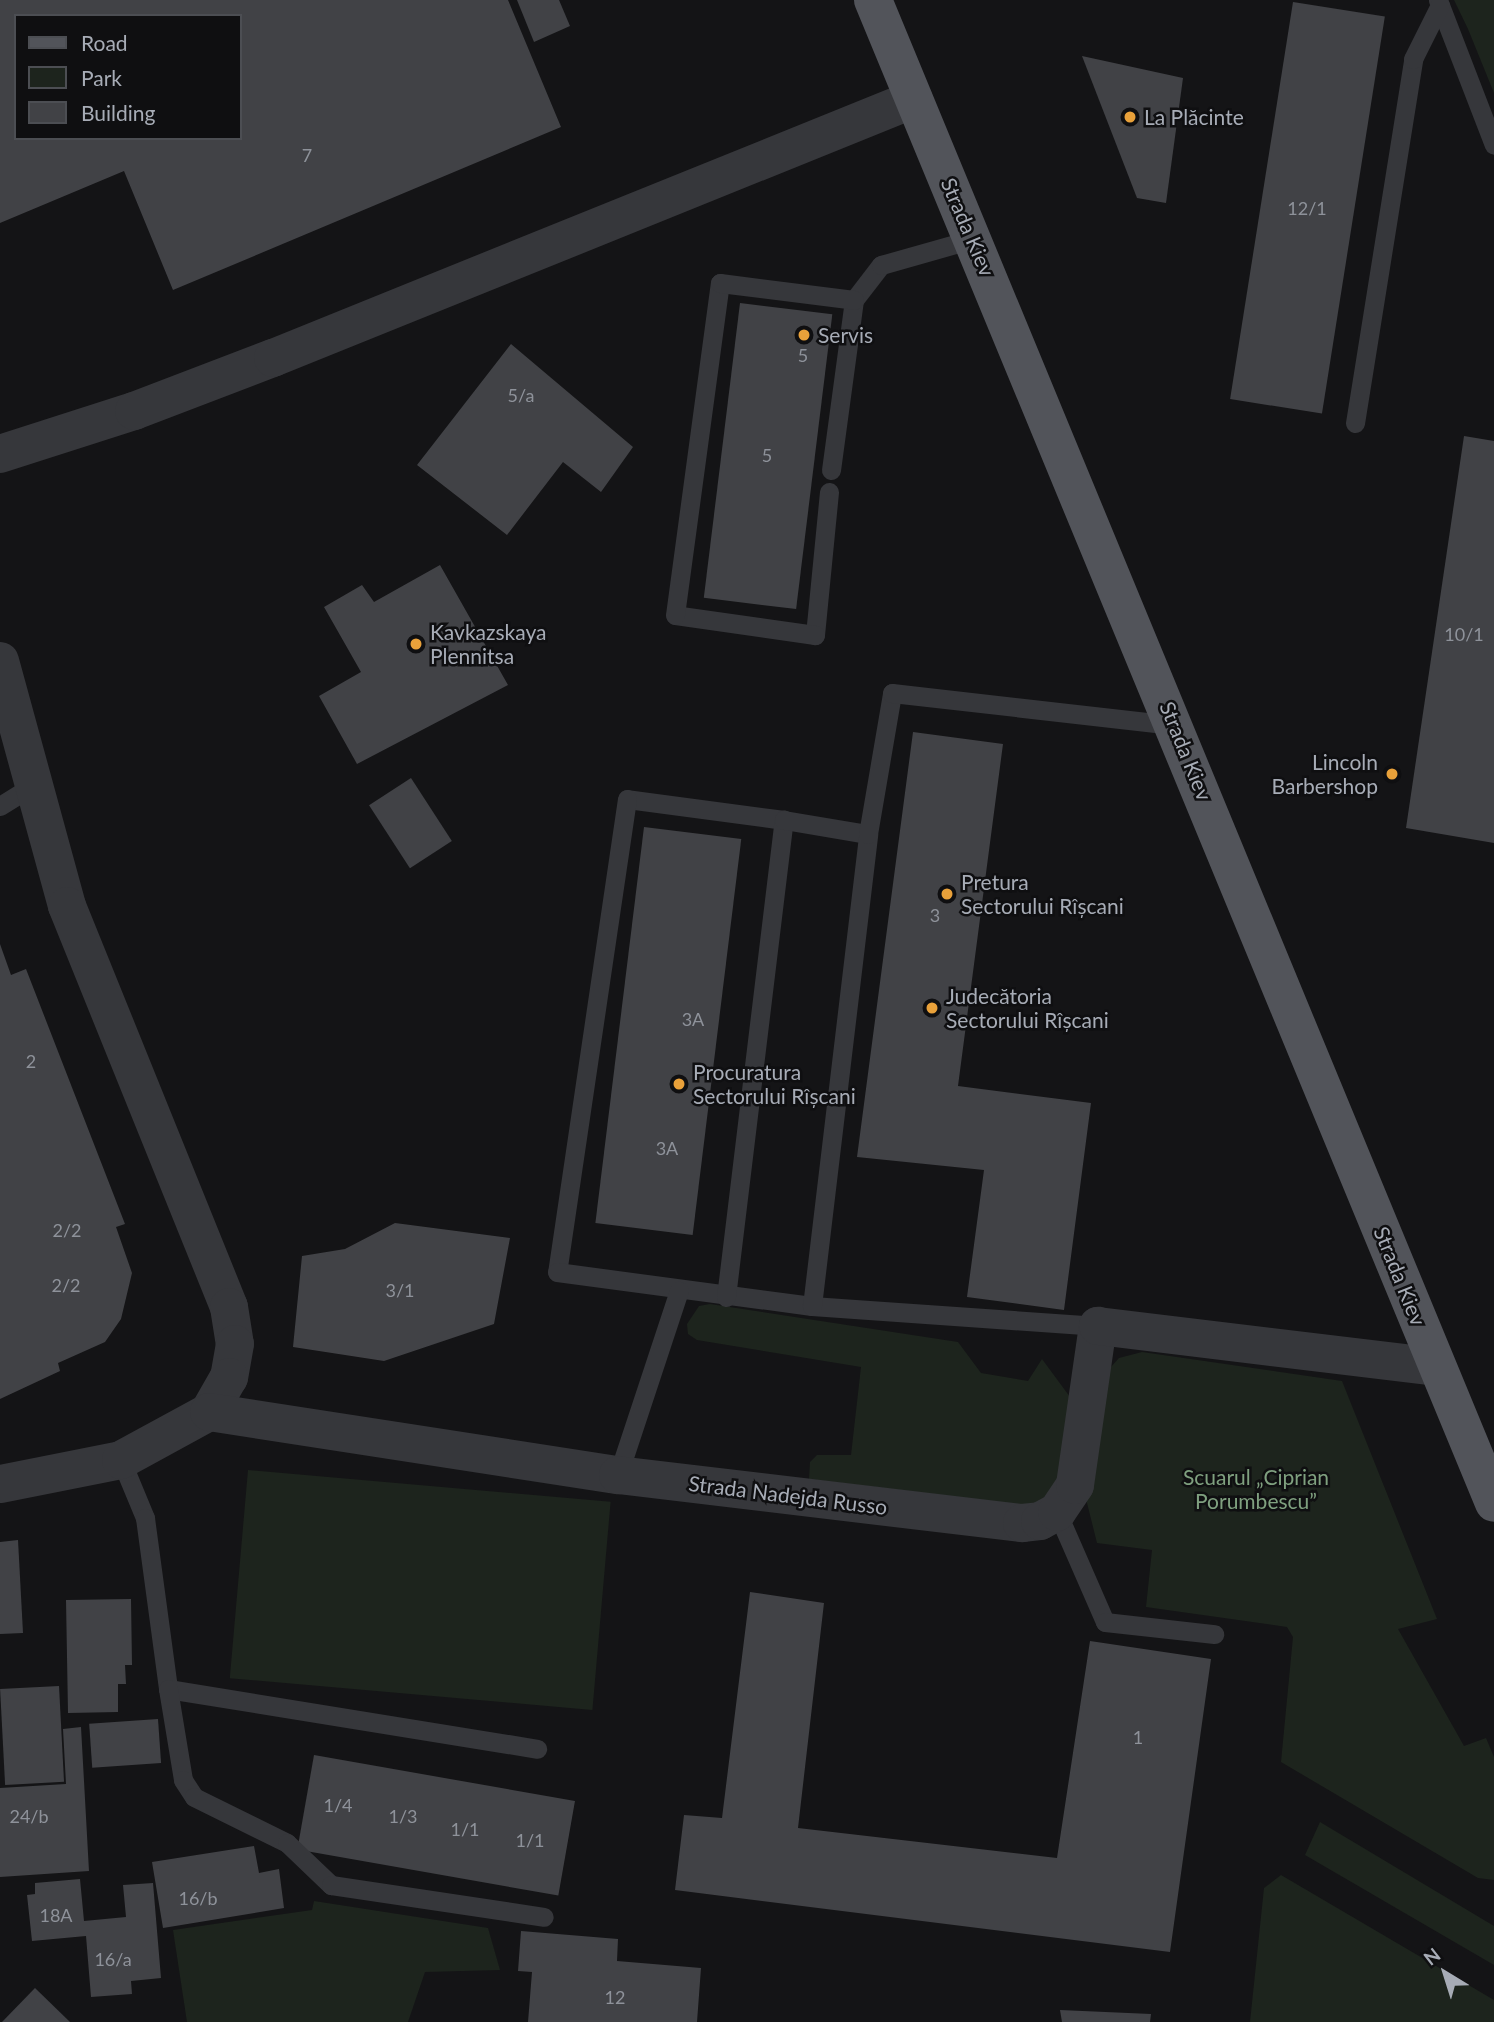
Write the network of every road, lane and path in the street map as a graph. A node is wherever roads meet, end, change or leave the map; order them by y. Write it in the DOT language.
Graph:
graph roads {
  1 [pos="873,0"];
  2 [pos="1439,2"];
  3 [pos="914,99"];
  4 [pos="1494,145"];
  5 [pos="973,239"];
  6 [pos="854,300"];
  7 [pos="1356,423"];
  8 [pos="0,454"];
  9 [pos="831,470"];
  10 [pos="829,492"];
  11 [pos="0,661"];
  12 [pos="1175,725"];
  13 [pos="32,786"];
  14 [pos="0,806"];
  15 [pos="784,820"];
  16 [pos="867,834"];
  17 [pos="679,1291"];
  18 [pos="726,1297"];
  19 [pos="812,1306"];
  20 [pos="1098,1326"];
  21 [pos="1437,1367"];
  22 [pos="209,1412"];
  23 [pos="121,1460"];
  24 [pos="618,1475"];
  25 [pos="0,1484"];
  26 [pos="1494,1503"];
  27 [pos="1057,1512"];
  28 [pos="1214,1634"];
  29 [pos="168,1689"];
  30 [pos="537,1749"];
  31 [pos="544,1917"];
  1 -- 3 [label="main road, Strada Kiev"];
  2 -- 4 [label="lane"];
  2 -- 7 [label="lane"];
  3 -- 5 [label="main road, Strada Kiev"];
  3 -- 8 [label="street"];
  5 -- 6 [label="lane"];
  5 -- 12 [label="main road, Strada Kiev"];
  6 -- 9 [label="lane"];
  6 -- 10 [label="lane"];
  11 -- 13 [label="street"];
  12 -- 16 [label="lane"];
  12 -- 21 [label="main road, Strada Kiev"];
  13 -- 14 [label="lane"];
  13 -- 22 [label="street"];
  15 -- 16 [label="lane"];
  15 -- 17 [label="lane"];
  15 -- 18 [label="lane"];
  16 -- 19 [label="lane"];
  17 -- 18 [label="lane"];
  17 -- 24 [label="lane"];
  18 -- 19 [label="lane"];
  19 -- 20 [label="lane"];
  20 -- 21 [label="street"];
  20 -- 27 [label="street"];
  21 -- 26 [label="main road, Strada Kiev"];
  22 -- 23 [label="street"];
  22 -- 24 [label="street, Strada Nadejda Russo"];
  23 -- 25 [label="street"];
  23 -- 29 [label="lane"];
  24 -- 27 [label="street, Strada Nadejda Russo"];
  27 -- 28 [label="lane"];
  29 -- 30 [label="lane"];
  29 -- 31 [label="lane"];
}
